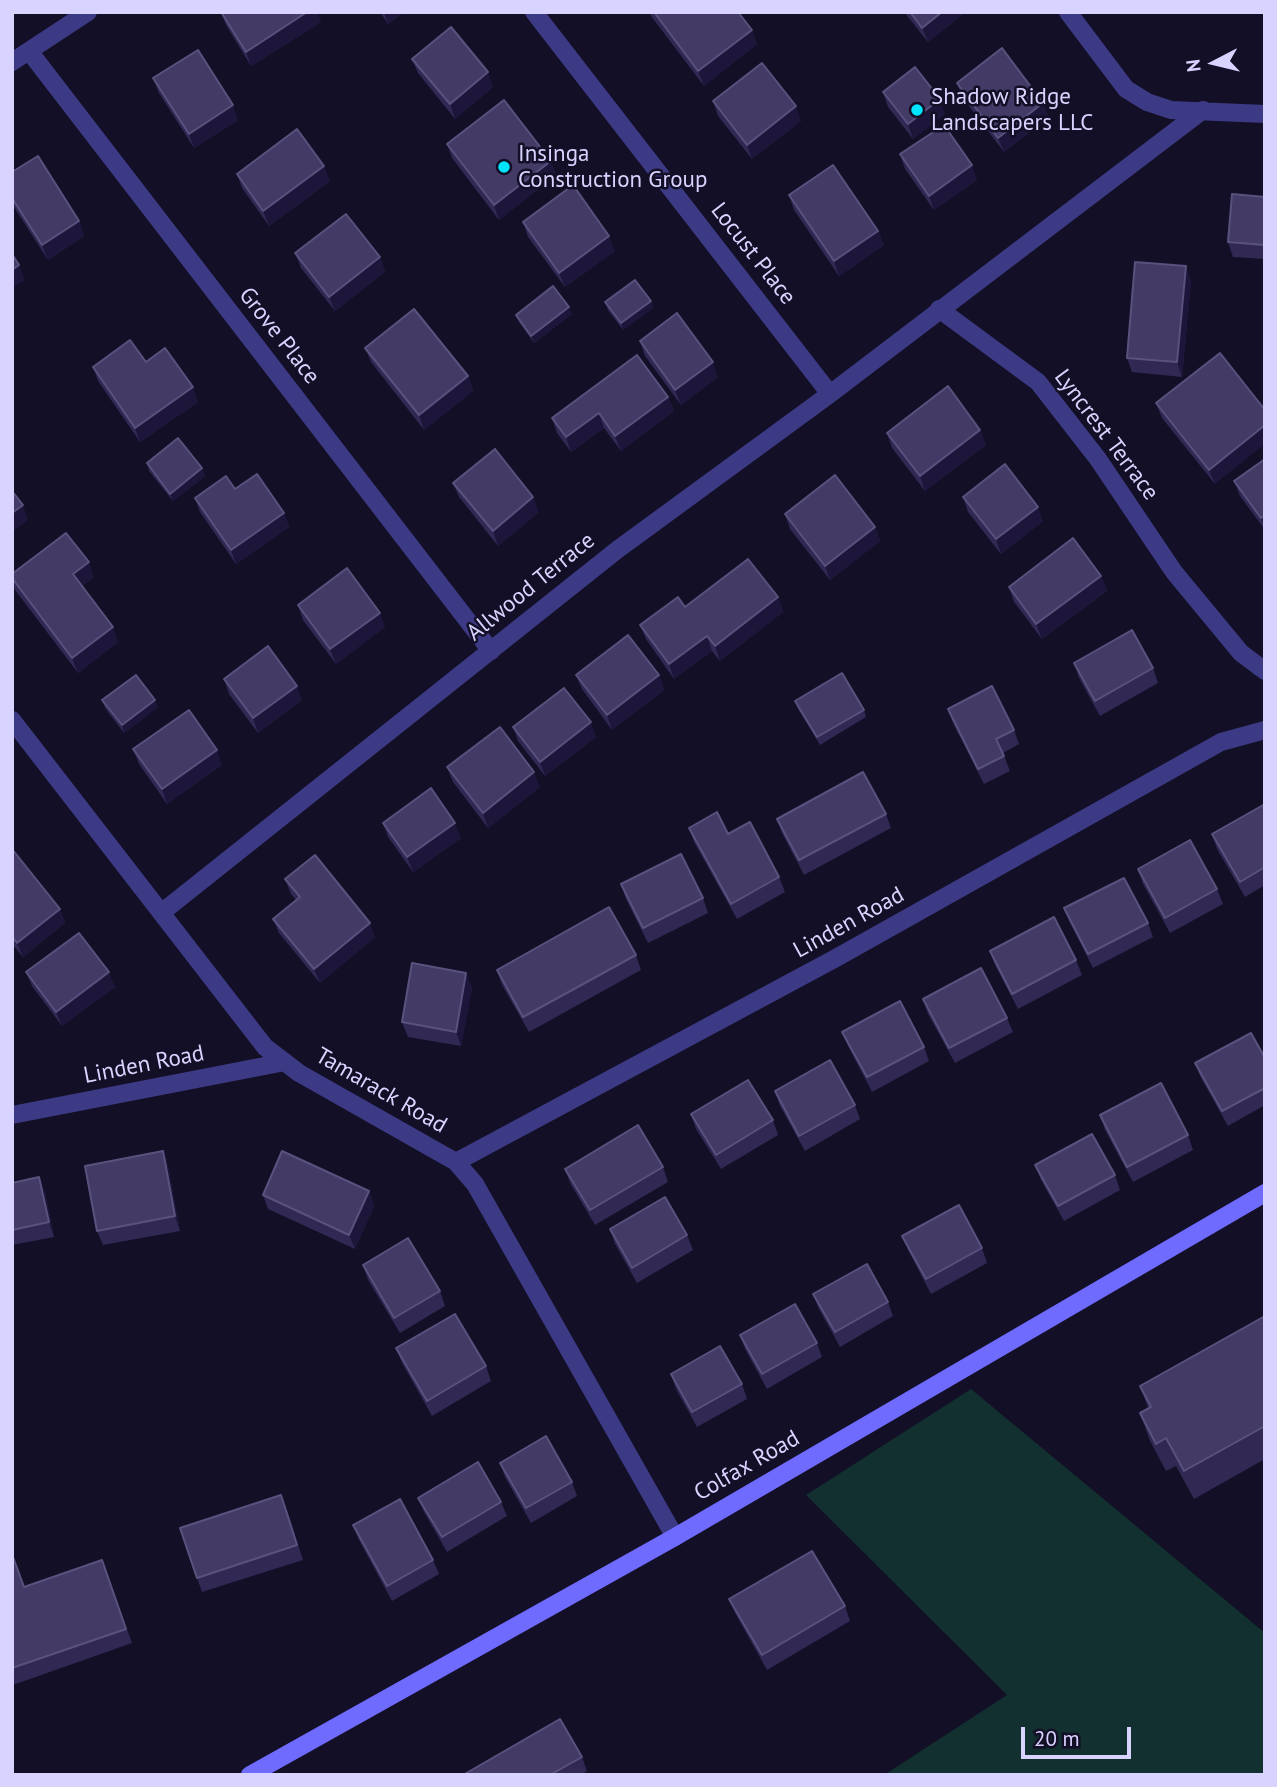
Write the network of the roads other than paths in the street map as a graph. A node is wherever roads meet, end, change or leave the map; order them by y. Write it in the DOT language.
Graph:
graph roads {
  1 [pos="88,12"];
  2 [pos="534,12"];
  3 [pos="1068,12"];
  4 [pos="29,51"];
  5 [pos="12,62"];
  6 [pos="1203,110"];
  7 [pos="1265,114"];
  8 [pos="939,309"];
  9 [pos="830,394"];
  10 [pos="491,651"];
  11 [pos="1265,671"];
  12 [pos="12,720"];
  13 [pos="1265,730"];
  14 [pos="161,913"];
  15 [pos="285,1062"];
  16 [pos="12,1115"];
  17 [pos="456,1162"];
  18 [pos="1265,1193"];
  19 [pos="675,1536"];
  20 [pos="250,1775"];
  1 -- 4 [label="street"];
  2 -- 9 [label="street, Locust Place"];
  3 -- 6 [label="street"];
  4 -- 5 [label="street"];
  4 -- 10 [label="street, Grove Place"];
  6 -- 7 [label="street"];
  6 -- 8 [label="street"];
  8 -- 9 [label="street, Allwood Terrace"];
  8 -- 11 [label="street, Lyncrest Terrace"];
  9 -- 10 [label="street, Allwood Terrace"];
  10 -- 14 [label="street, Allwood Terrace"];
  12 -- 14 [label="street, Tamarack Road"];
  13 -- 17 [label="street, Linden Road"];
  14 -- 15 [label="street, Tamarack Road"];
  15 -- 16 [label="street, Linden Road"];
  15 -- 17 [label="street, Tamarack Road"];
  17 -- 19 [label="street, Tamarack Road"];
  18 -- 19 [label="main road, Colfax Road"];
  19 -- 20 [label="main road, Colfax Road"];
}
